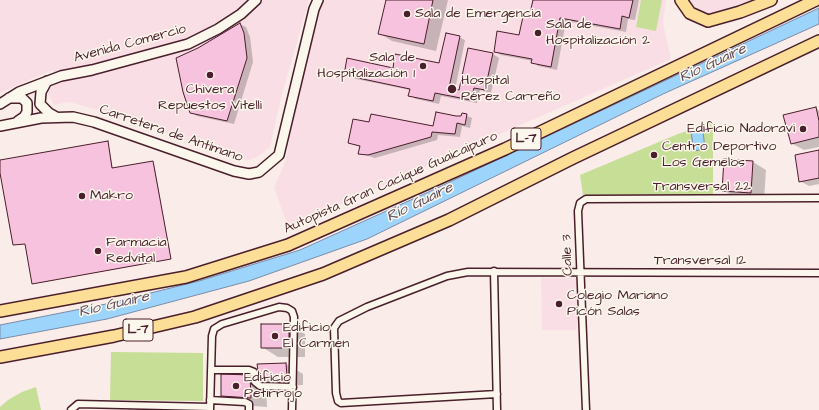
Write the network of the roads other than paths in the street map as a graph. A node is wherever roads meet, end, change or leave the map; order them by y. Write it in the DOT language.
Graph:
graph roads {
  1 [pos="318,0"];
  2 [pos="681,0"];
  3 [pos="771,0"];
  4 [pos="816,0"];
  5 [pos="253,1"];
  6 [pos="819,41"];
  7 [pos="47,81"];
  8 [pos="9,98"];
  9 [pos="0,104"];
  10 [pos="56,117"];
  11 [pos="18,121"];
  12 [pos="0,126"];
  13 [pos="819,198"];
  14 [pos="586,199"];
  15 [pos="494,271"];
  16 [pos="580,272"];
  17 [pos="819,273"];
  18 [pos="0,310"];
  19 [pos="0,358"];
  20 [pos="211,370"];
  21 [pos="293,387"];
  22 [pos="497,394"];
  23 [pos="210,406"];
  24 [pos="113,408"];
  25 [pos="71,410"];
  26 [pos="249,410"];
  27 [pos="292,410"];
  28 [pos="497,410"];
  29 [pos="586,410"];
  1 -- 10 [label="main road, Carretera de Antímano"];
  2 -- 3 [label="highway"];
  4 -- 18 [label="highway, Autopista Gran Cacique Guaicaipuro / L-7"];
  5 -- 7 [label="main road, Avenida Comercio"];
  6 -- 19 [label="highway, L-7"];
  7 -- 8 [label="main road, Avenida Comercio"];
  7 -- 10 [label="main road"];
  8 -- 9 [label="main road, Avenida Comercio"];
  8 -- 11 [label="main road"];
  10 -- 11 [label="main road, Carretera de Antímano"];
  11 -- 12 [label="main road, Carretera de Antímano"];
  13 -- 14 [label="street, Transversal 22"];
  14 -- 16 [label="street, Calle 3"];
  15 -- 16 [label="street, Transversal 12"];
  15 -- 22 [label="street"];
  15 -- 22 [label="street, Transversal 12"];
  16 -- 17 [label="street, Transversal 12"];
  16 -- 29 [label="street, Calle 3"];
  20 -- 21 [label="street"];
  20 -- 21 [label="street"];
  20 -- 23 [label="street"];
  21 -- 27 [label="street"];
  22 -- 28 [label="street"];
  23 -- 24 [label="street"];
  23 -- 26 [label="street"];
  24 -- 25 [label="street"];
}
